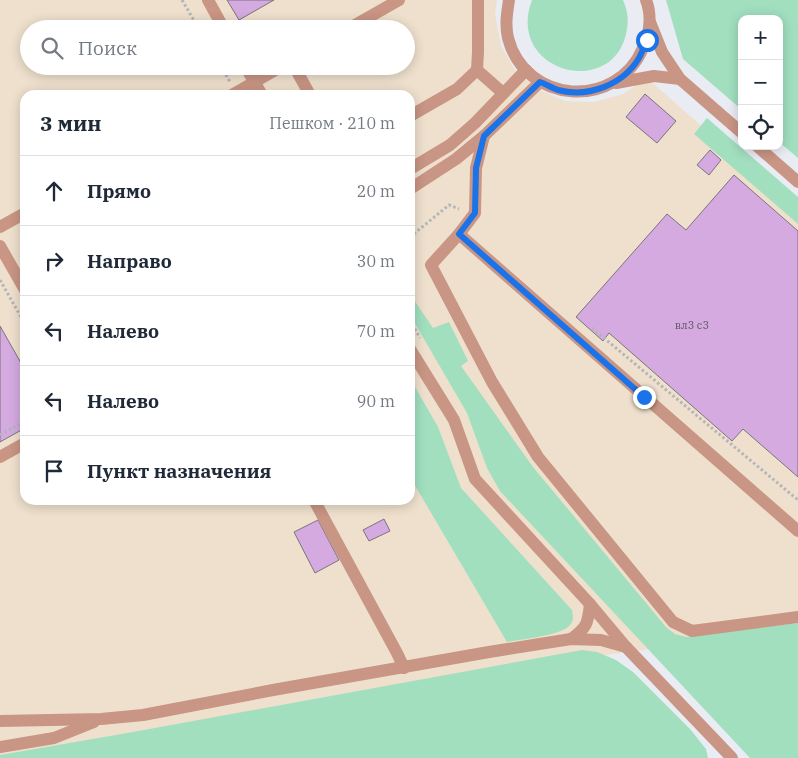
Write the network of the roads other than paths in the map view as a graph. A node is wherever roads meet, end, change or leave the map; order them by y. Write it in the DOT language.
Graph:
graph roads {
  1 [pos="208,0"];
  2 [pos="399,0"];
  3 [pos="478,0"];
  4 [pos="509,0"];
  5 [pos="646,0"];
  6 [pos="219,20"];
  7 [pos="364,20"];
  8 [pos="650,22"];
  9 [pos="477,70"];
  10 [pos="526,70"];
  11 [pos="250,75"];
  12 [pos="266,75"];
  13 [pos="299,75"];
  14 [pos="680,79"];
  15 [pos="254,82"];
  16 [pos="540,82"];
  17 [pos="613,83"];
  18 [pos="240,90"];
  19 [pos="259,90"];
  20 [pos="307,90"];
  21 [pos="503,93"];
  22 [pos="415,113"];
  23 [pos="738,130"];
  24 [pos="484,136"];
  25 [pos="762,150"];
  26 [pos="456,159"];
  27 [pos="415,166"];
  28 [pos="476,168"];
  29 [pos="798,182"];
  30 [pos="415,186"];
  31 [pos="20,216"];
  32 [pos="0,227"];
  33 [pos="459,234"];
  34 [pos="0,246"];
  35 [pos="20,281"];
  36 [pos="415,357"];
  37 [pos="20,446"];
  38 [pos="0,457"];
  39 [pos="317,505"];
  40 [pos="798,531"];
  41 [pos="590,604"];
  42 [pos="798,617"];
  43 [pos="571,639"];
  44 [pos="626,647"];
  45 [pos="404,668"];
  46 [pos="100,719"];
  47 [pos="0,721"];
  48 [pos="0,747"];
  49 [pos="720,752"];
  50 [pos="732,758"];
  1 -- 6 [label="street"];
  2 -- 7 [label="street"];
  3 -- 9 [label="street"];
  4 -- 10 [label="street"];
  5 -- 8 [label="street"];
  8 -- 14 [label="street"];
  8 -- 17 [label="street"];
  9 -- 21 [label="street"];
  9 -- 22 [label="street"];
  10 -- 16 [label="street"];
  10 -- 21 [label="street"];
  11 -- 15 [label="street"];
  12 -- 15 [label="street"];
  13 -- 20 [label="street"];
  14 -- 17 [label="street"];
  14 -- 23 [label="street"];
  15 -- 18 [label="street"];
  15 -- 19 [label="street"];
  16 -- 17 [label="street"];
  16 -- 24 [label="street"];
  21 -- 27 [label="street"];
  24 -- 26 [label="street"];
  24 -- 28 [label="street"];
  25 -- 29 [label="street"];
  26 -- 28 [label="street"];
  26 -- 30 [label="street"];
  28 -- 33 [label="street"];
  31 -- 32 [label="street"];
  33 -- 40 [label="street"];
  33 -- 42 [label="street"];
  34 -- 35 [label="street"];
  36 -- 41 [label="street"];
  37 -- 38 [label="street"];
  39 -- 45 [label="street"];
  41 -- 43 [label="street"];
  41 -- 44 [label="street"];
  43 -- 44 [label="street"];
  43 -- 45 [label="street"];
  44 -- 49 [label="street"];
  45 -- 46 [label="street"];
  46 -- 47 [label="street"];
  46 -- 48 [label="street"];
  49 -- 50 [label="street"];
}
